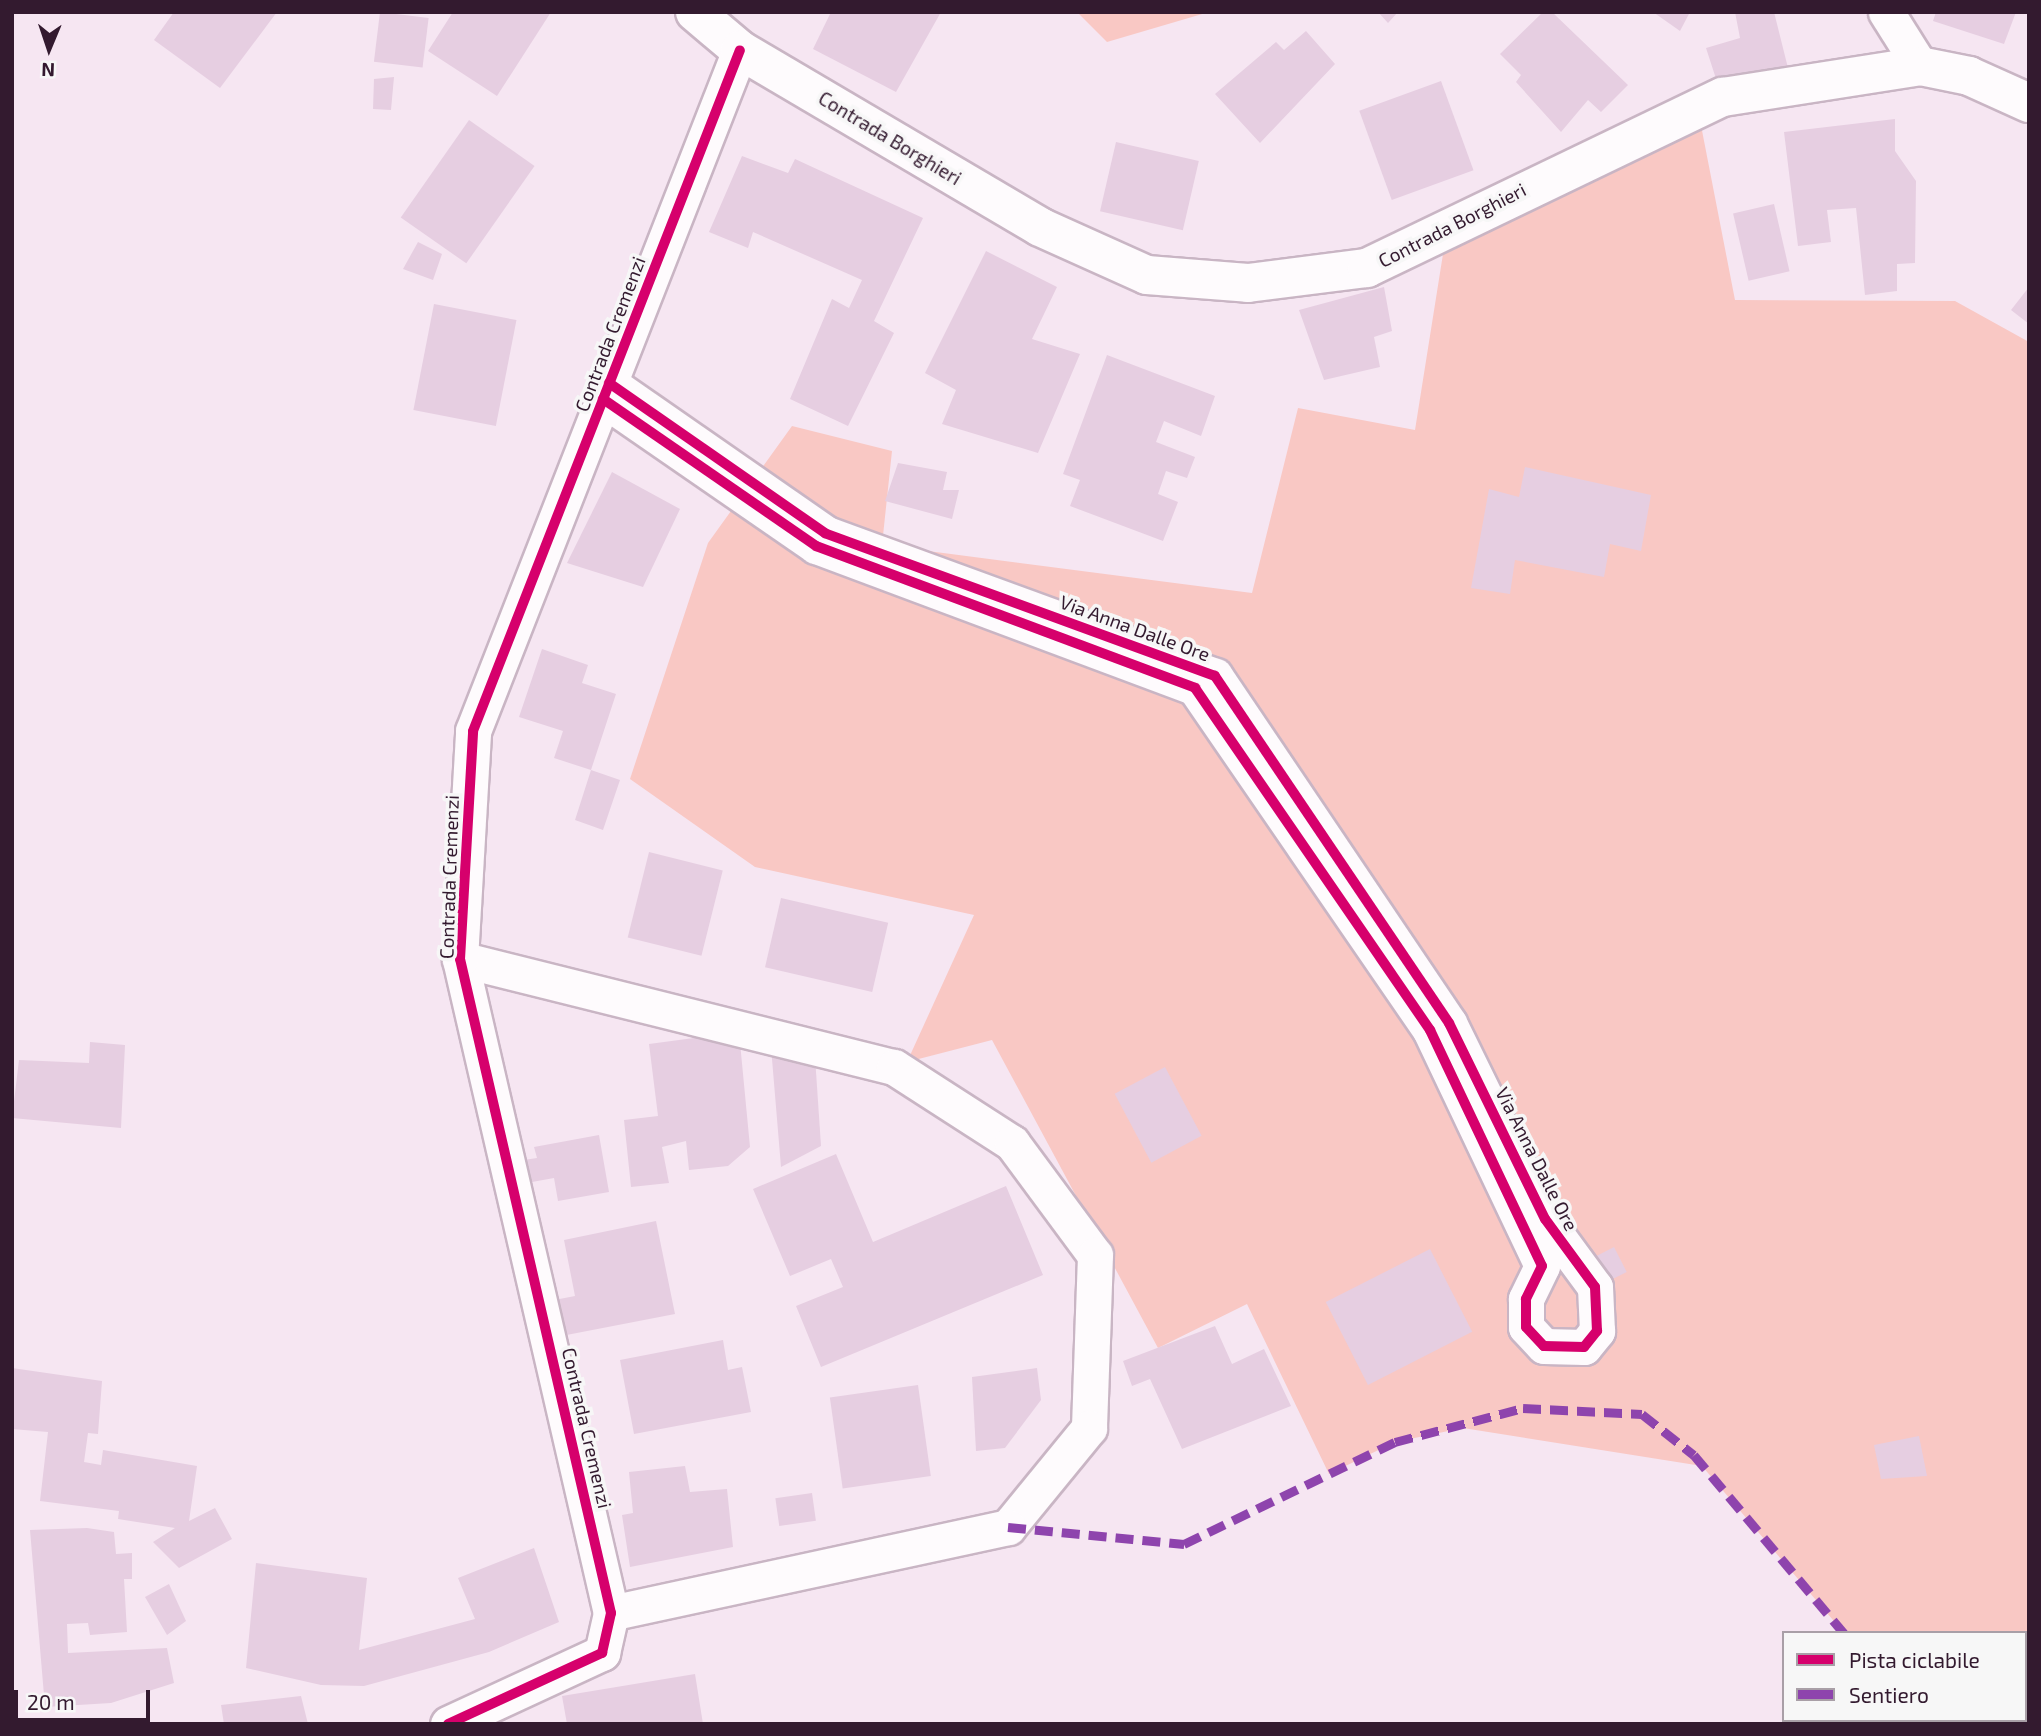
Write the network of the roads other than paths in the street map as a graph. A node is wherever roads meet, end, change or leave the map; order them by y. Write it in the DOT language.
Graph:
graph roads {
  1 [pos="695,12"];
  2 [pos="1886,12"];
  3 [pos="740,50"];
  4 [pos="1920,66"];
  5 [pos="2029,103"];
  6 [pos="606,391"];
  7 [pos="460,959"];
  8 [pos="611,1613"];
  9 [pos="448,1724"];
  1 -- 3 [label="street, Contrada Borghieri"];
  2 -- 4 [label="street"];
  3 -- 4 [label="street, Contrada Borghieri"];
  3 -- 6 [label="street, Contrada Cremenzi"];
  4 -- 5 [label="street, Contrada Borghieri"];
  6 -- 6 [label="street, Via Anna Dalle Ore"];
  6 -- 7 [label="street, Contrada Cremenzi"];
  7 -- 8 [label="street, Contrada Cremenzi"];
  7 -- 8 [label="street, Contrada Cremenzi"];
  8 -- 9 [label="street, Contrada Cremenzi"];
}
